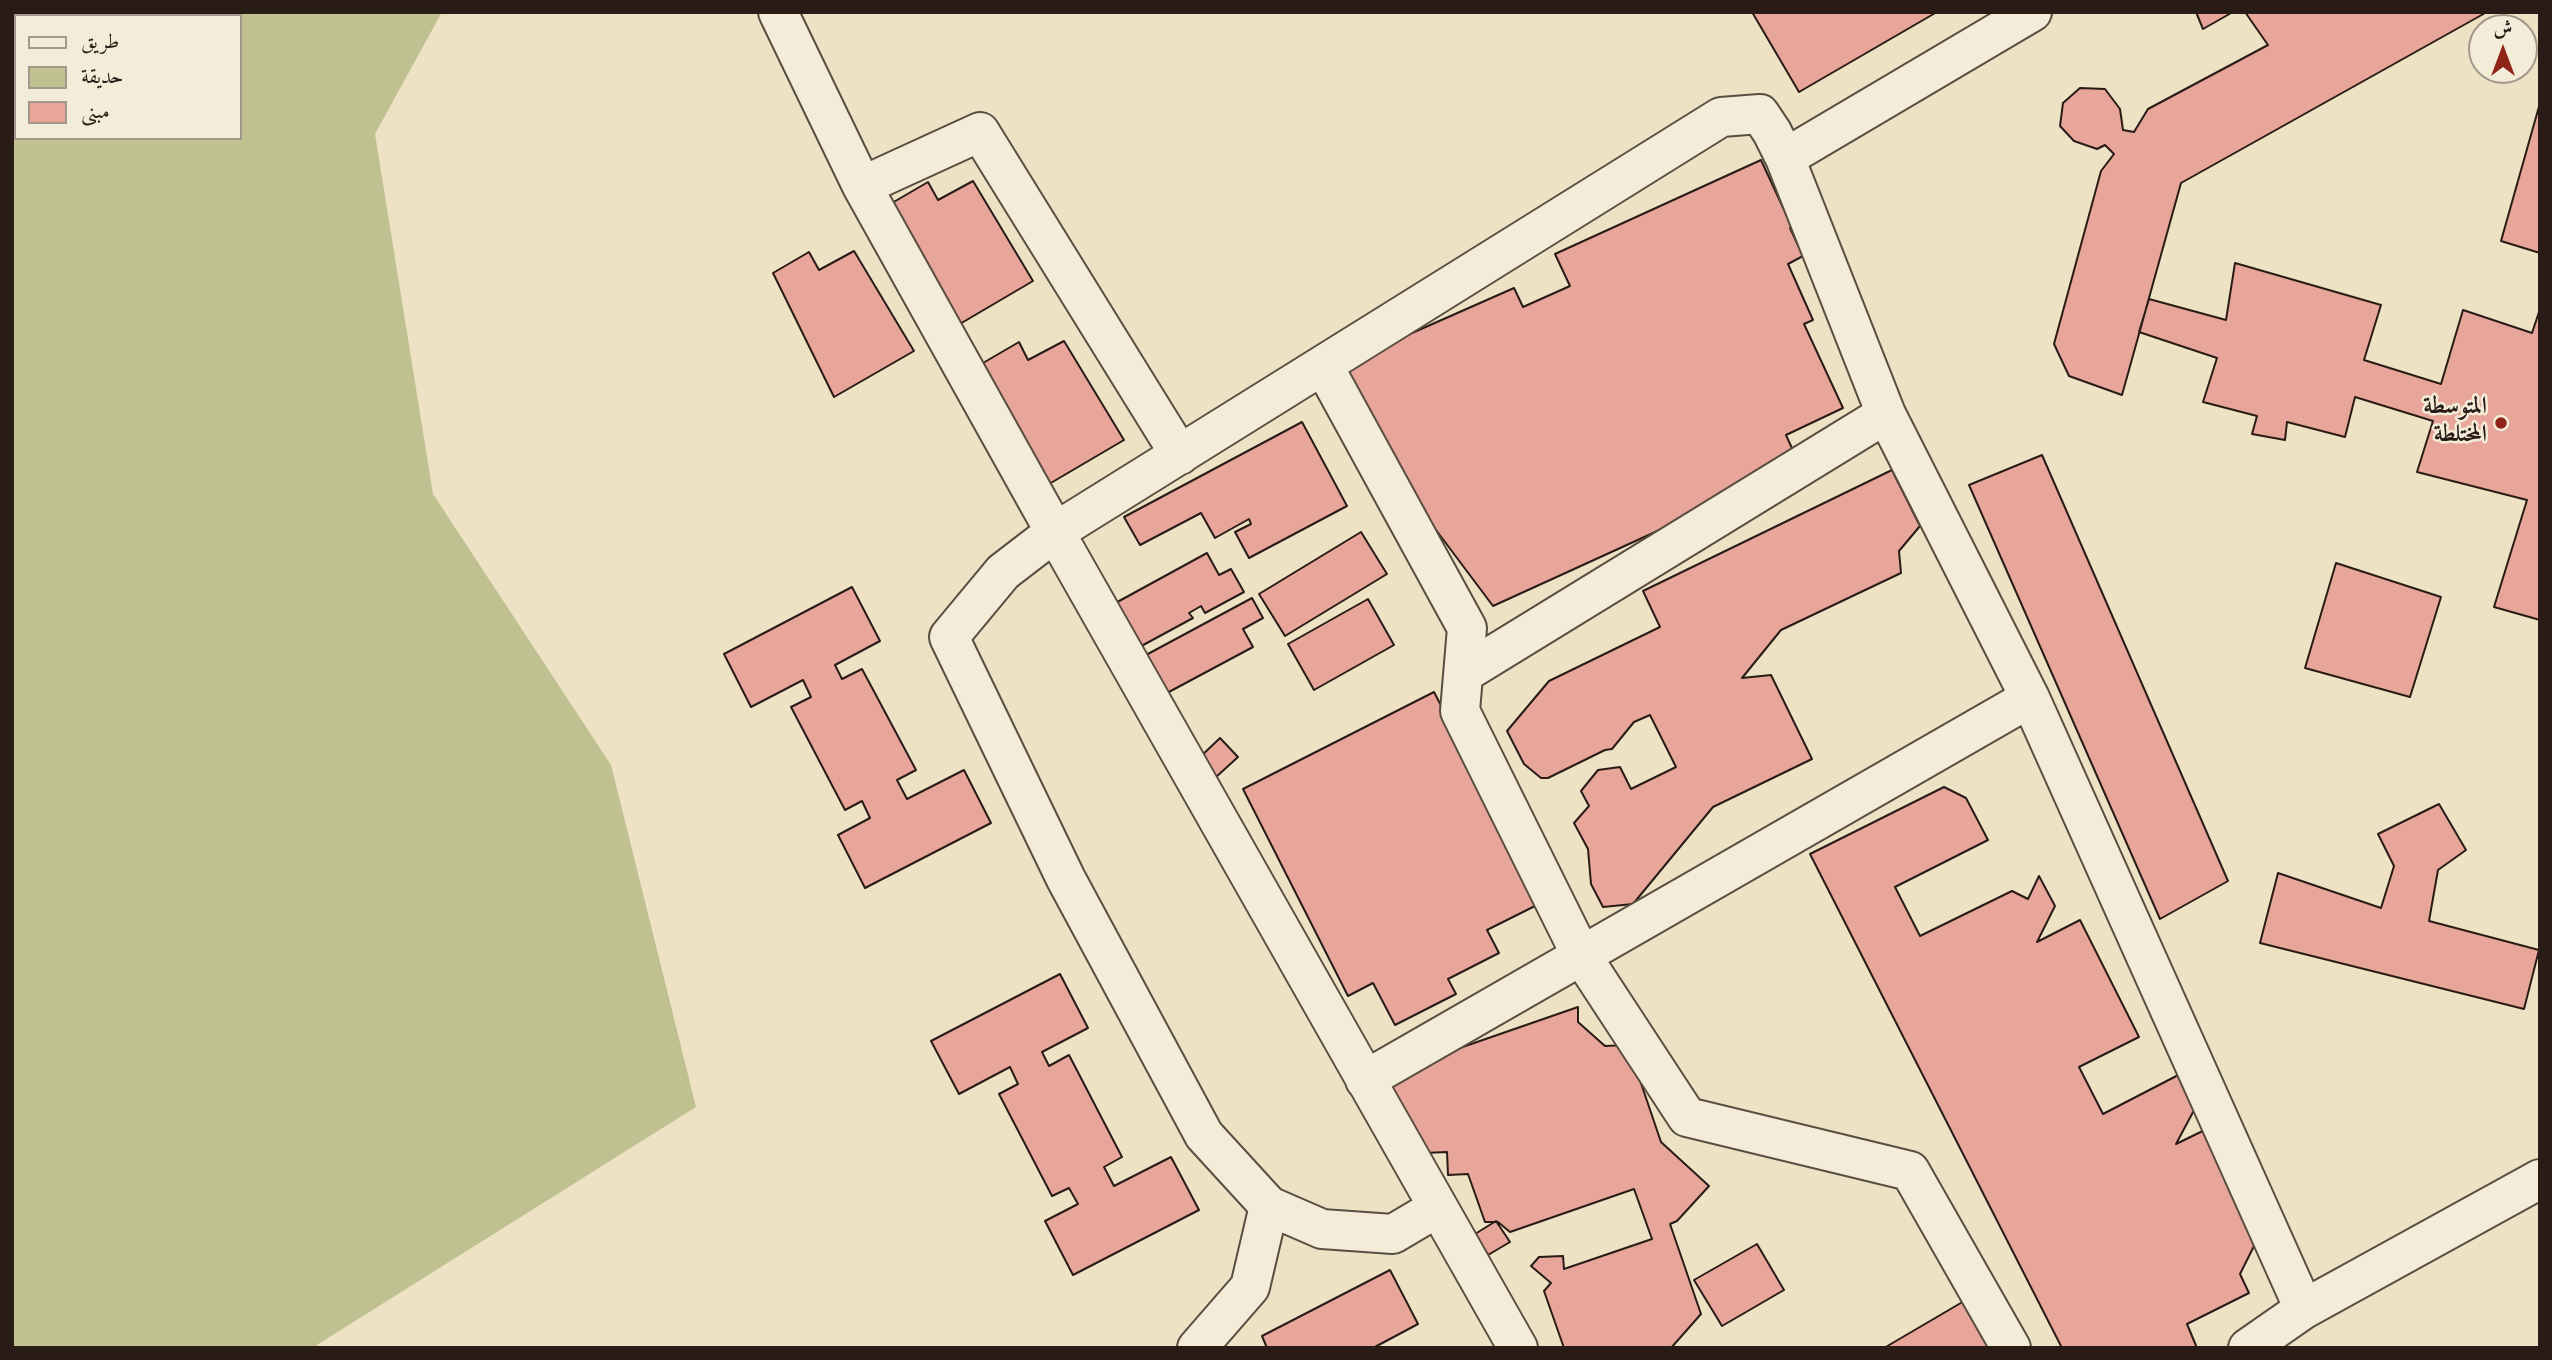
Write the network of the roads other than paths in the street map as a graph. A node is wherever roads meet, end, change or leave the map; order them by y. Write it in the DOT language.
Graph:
graph roads {
  1 [pos="778,12"];
  2 [pos="2032,12"];
  3 [pos="1784,158"];
  4 [pos="862,186"];
  5 [pos="1323,365"];
  6 [pos="1886,415"];
  7 [pos="1180,455"];
  8 [pos="1055,532"];
  9 [pos="1464,673"];
  10 [pos="2030,698"];
  11 [pos="1581,955"];
  12 [pos="1365,1080"];
  13 [pos="2540,1179"];
  14 [pos="1269,1206"];
  15 [pos="1437,1208"];
  16 [pos="2304,1309"];
  17 [pos="1197,1348"];
  18 [pos="1518,1348"];
  19 [pos="2011,1348"];
  20 [pos="2248,1348"];
  1 -- 4 [label="street"];
  2 -- 3 [label="street"];
  3 -- 5 [label="street"];
  3 -- 6 [label="street"];
  4 -- 7 [label="street"];
  4 -- 8 [label="street"];
  5 -- 7 [label="street"];
  5 -- 9 [label="street"];
  6 -- 9 [label="street"];
  6 -- 10 [label="street"];
  7 -- 8 [label="street"];
  8 -- 12 [label="street"];
  8 -- 14 [label="street"];
  9 -- 11 [label="street"];
  10 -- 11 [label="street"];
  10 -- 16 [label="street"];
  11 -- 12 [label="street"];
  11 -- 19 [label="street"];
  12 -- 15 [label="street"];
  13 -- 16 [label="street"];
  14 -- 15 [label="street"];
  14 -- 17 [label="street"];
  15 -- 18 [label="street"];
  16 -- 20 [label="street"];
}
